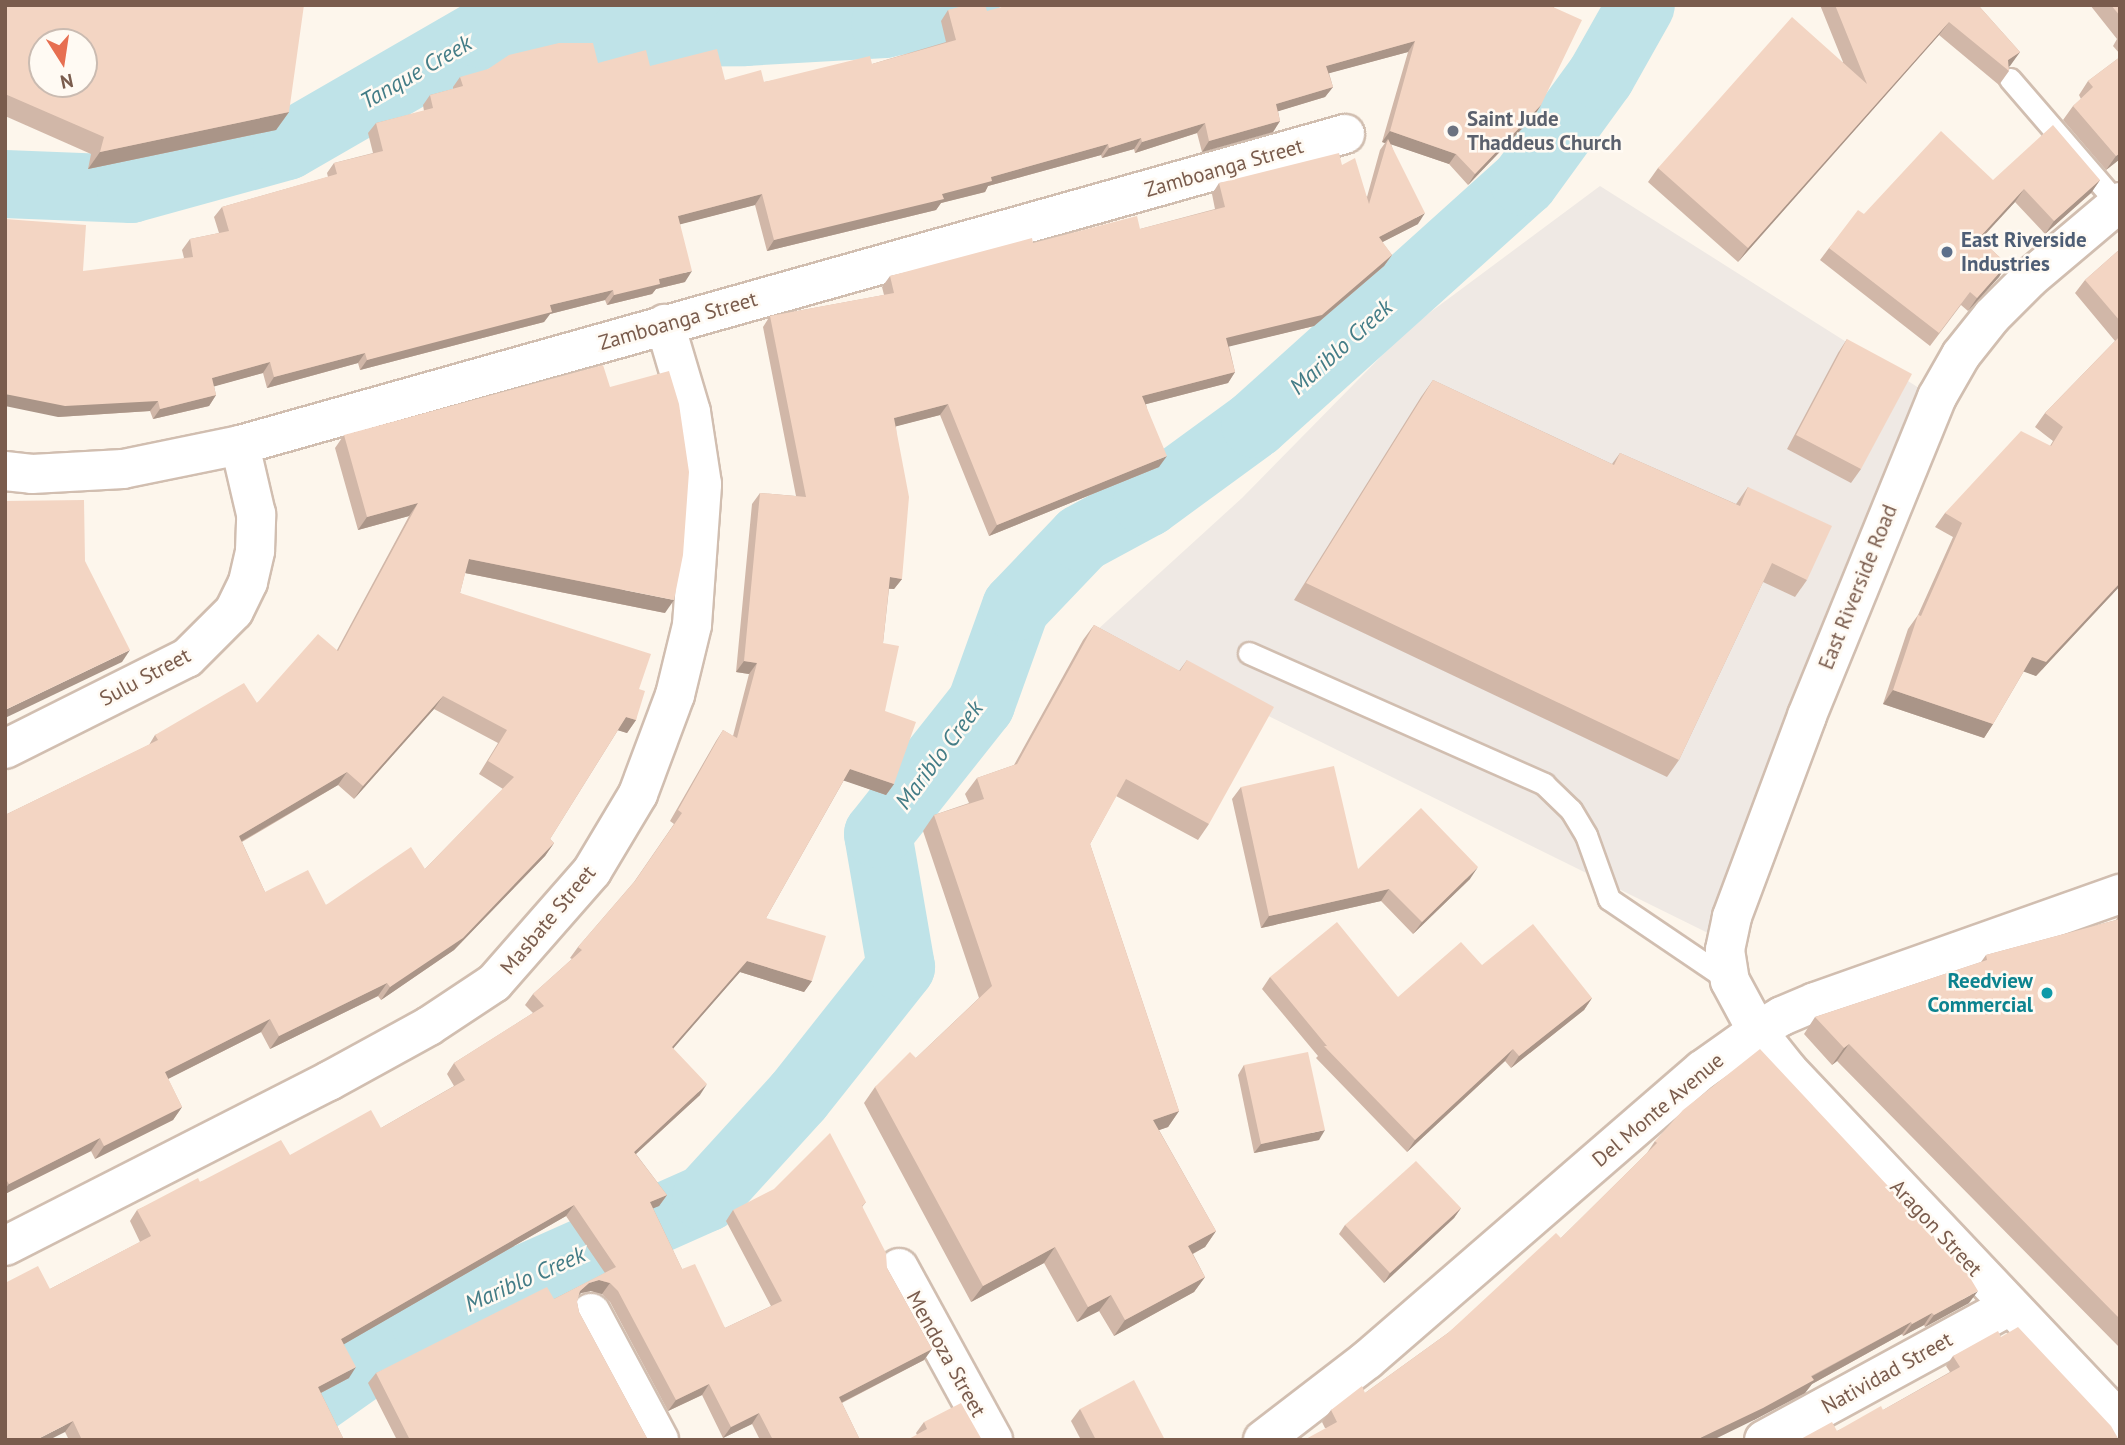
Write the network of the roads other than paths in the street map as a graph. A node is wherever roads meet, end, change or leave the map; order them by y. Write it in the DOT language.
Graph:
graph roads {
  1 [pos="2010,79"];
  2 [pos="1345,134"];
  3 [pos="2119,203"];
  4 [pos="665,324"];
  5 [pos="240,445"];
  6 [pos="5,471"];
  7 [pos="1249,653"];
  8 [pos="5,749"];
  9 [pos="2120,894"];
  10 [pos="1730,981"];
  11 [pos="1757,1031"];
  12 [pos="5,1246"];
  13 [pos="900,1268"];
  14 [pos="2010,1306"];
  15 [pos="591,1313"];
  16 [pos="2120,1421"];
  17 [pos="659,1440"];
  18 [pos="993,1440"];
  19 [pos="1263,1440"];
  20 [pos="1764,1440"];
  1 -- 3 [label="lane"];
  2 -- 4 [label="street, Zamboanga Street"];
  3 -- 10 [label="street, East Riverside Road"];
  4 -- 5 [label="street, Zamboanga Street"];
  4 -- 12 [label="street, Masbate Street"];
  5 -- 6 [label="street, Zamboanga Street"];
  5 -- 8 [label="street, Sulu Street"];
  7 -- 10 [label="lane"];
  9 -- 11 [label="street, Del Monte Avenue"];
  10 -- 11 [label="street, East Riverside Road"];
  11 -- 14 [label="street, Aragon Street"];
  11 -- 19 [label="street, Del Monte Avenue"];
  13 -- 18 [label="street, Mendoza Street"];
  14 -- 16 [label="street, Aragon Street"];
  14 -- 20 [label="street, Natividad Street"];
  15 -- 17 [label="street"];
}
